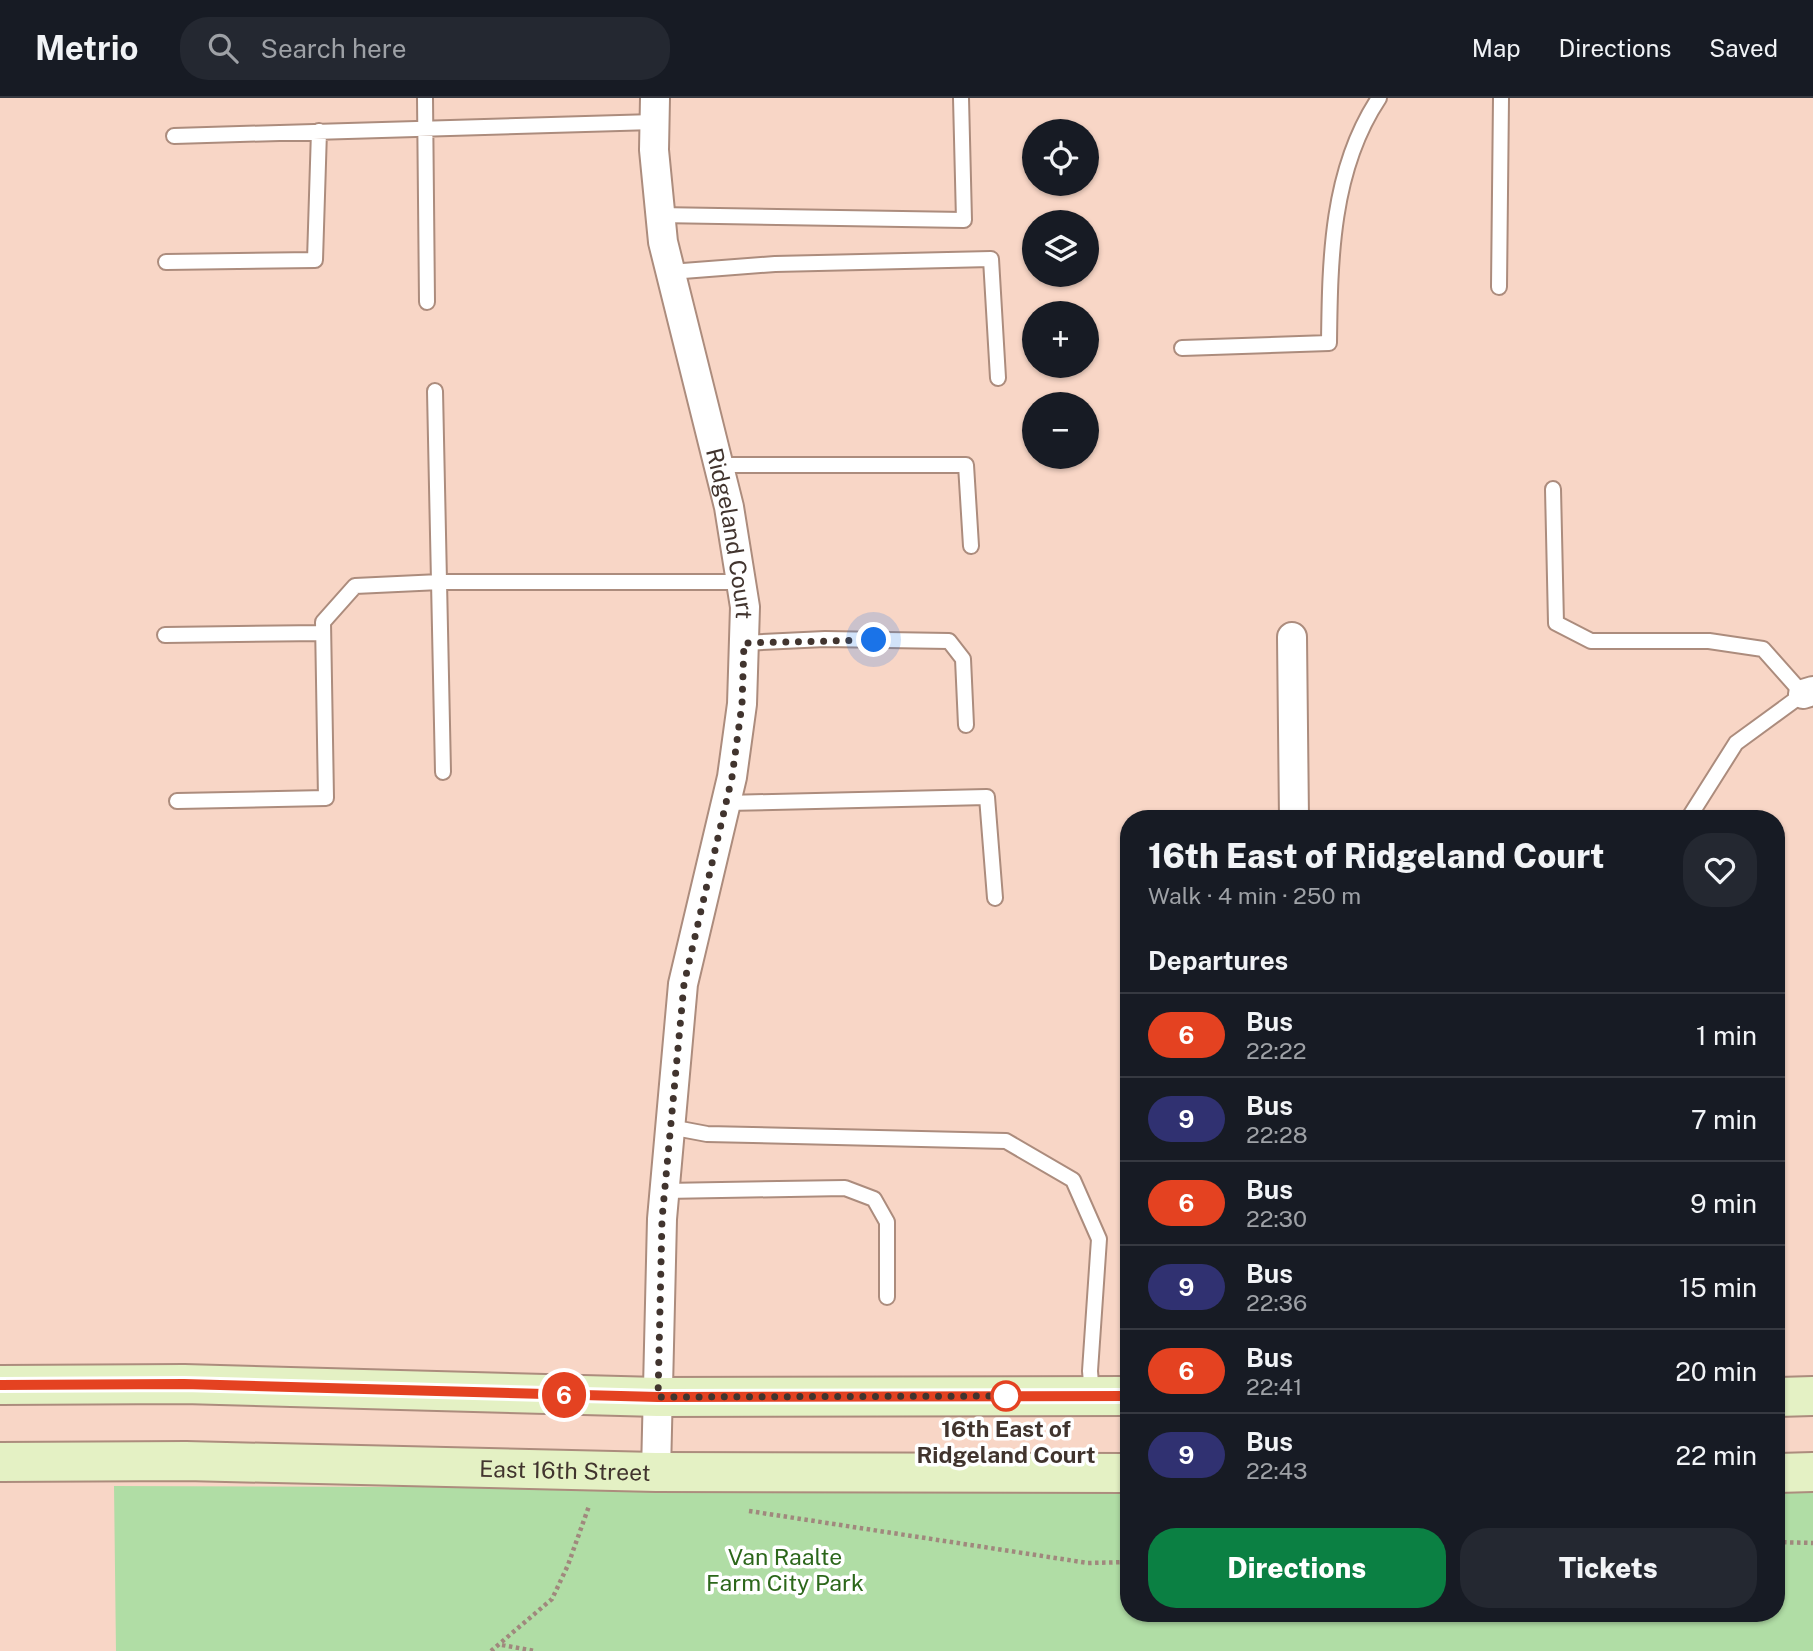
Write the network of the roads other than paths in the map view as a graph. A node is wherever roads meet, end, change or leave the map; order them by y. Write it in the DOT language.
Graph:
graph roads {
  1 [pos="425,98"];
  2 [pos="961,98"];
  3 [pos="1379,98"];
  4 [pos="1501,98"];
  5 [pos="654,110"];
  6 [pos="426,127"];
  7 [pos="319,131"];
  8 [pos="174,136"];
  9 [pos="659,215"];
  10 [pos="166,262"];
  11 [pos="670,272"];
  12 [pos="1499,287"];
  13 [pos="427,302"];
  14 [pos="1182,348"];
  15 [pos="998,378"];
  16 [pos="435,391"];
  17 [pos="719,465"];
  18 [pos="1553,489"];
  19 [pos="971,546"];
  20 [pos="440,582"];
  21 [pos="741,582"];
  22 [pos="323,632"];
  23 [pos="165,635"];
  24 [pos="1292,637"];
  25 [pos="744,643"];
  26 [pos="1808,692"];
  27 [pos="966,725"];
  28 [pos="443,772"];
  29 [pos="177,801"];
  30 [pos="726,803"];
  31 [pos="1294,810"];
  32 [pos="1694,810"];
  33 [pos="995,898"];
  34 [pos="670,1127"];
  35 [pos="664,1191"];
  36 [pos="887,1297"];
  37 [pos="0,1385"];
  38 [pos="1111,1396"];
  39 [pos="1813,1396"];
  40 [pos="658,1397"];
  41 [pos="1785,1397"];
  42 [pos="0,1462"];
  43 [pos="656,1472"];
  44 [pos="1813,1472"];
  45 [pos="1785,1473"];
  46 [pos="1120,1474"];
  1 -- 6 [label="lane"];
  2 -- 9 [label="lane"];
  3 -- 14 [label="lane"];
  4 -- 12 [label="lane"];
  5 -- 6 [label="lane"];
  5 -- 9 [label="street, Ridgeland Court"];
  6 -- 7 [label="lane"];
  6 -- 13 [label="lane"];
  7 -- 8 [label="lane"];
  7 -- 10 [label="lane"];
  9 -- 11 [label="street, Ridgeland Court"];
  11 -- 15 [label="lane"];
  11 -- 17 [label="street, Ridgeland Court"];
  16 -- 20 [label="lane"];
  17 -- 19 [label="lane"];
  17 -- 21 [label="street, Ridgeland Court"];
  18 -- 26 [label="lane"];
  20 -- 21 [label="lane"];
  20 -- 22 [label="lane"];
  20 -- 28 [label="lane"];
  21 -- 25 [label="street, Ridgeland Court"];
  22 -- 23 [label="lane"];
  22 -- 29 [label="lane"];
  24 -- 31 [label="street"];
  25 -- 27 [label="lane"];
  25 -- 30 [label="street, Ridgeland Court"];
  26 -- 32 [label="lane"];
  30 -- 33 [label="lane"];
  30 -- 34 [label="street, Ridgeland Court"];
  34 -- 35 [label="street, Ridgeland Court"];
  34 -- 38 [label="lane"];
  35 -- 36 [label="lane"];
  35 -- 40 [label="street, Ridgeland Court"];
  37 -- 40 [label="main road"];
  38 -- 40 [label="main road"];
  39 -- 41 [label="main road"];
  40 -- 43 [label="street, Ridgeland Court"];
  42 -- 43 [label="main road, East 16th Street"];
  43 -- 46 [label="main road, East 16th Street"];
  44 -- 45 [label="main road"];
}
